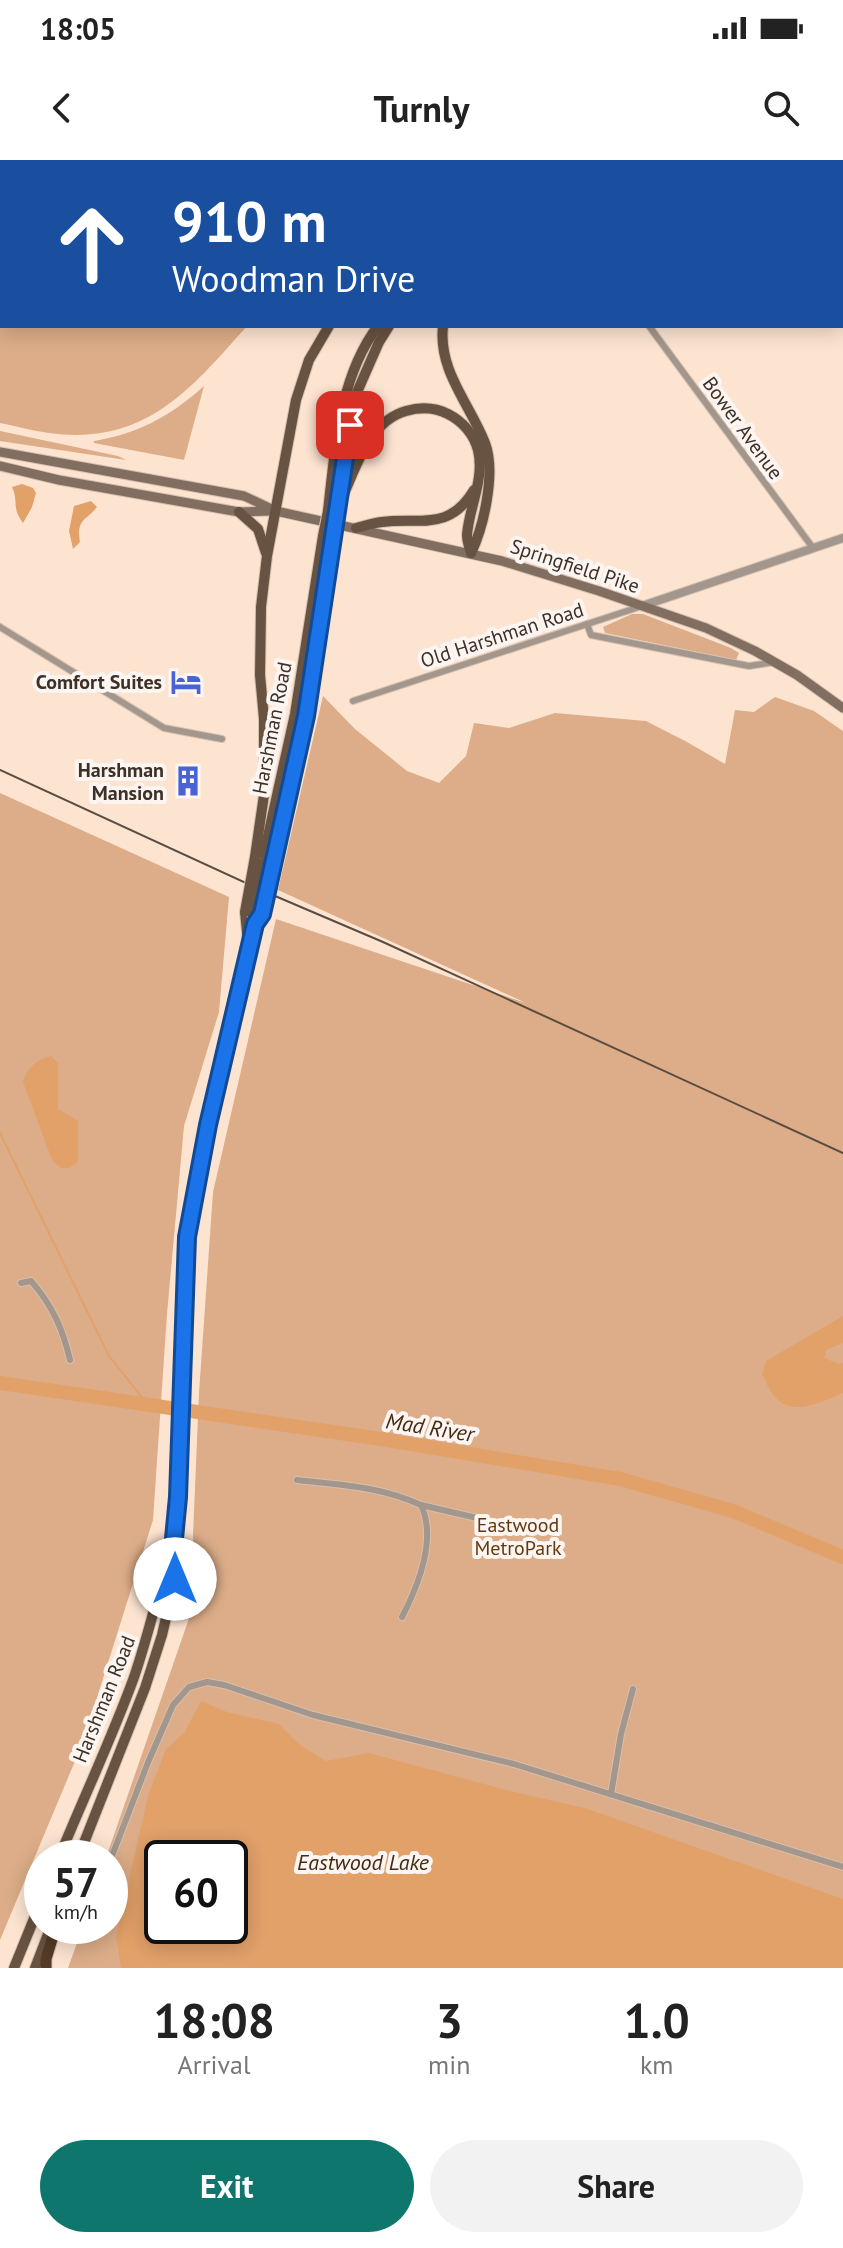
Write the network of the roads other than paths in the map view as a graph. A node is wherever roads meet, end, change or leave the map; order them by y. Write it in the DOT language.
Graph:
graph roads {
  1 [pos="328,328"];
  2 [pos="377,328"];
  3 [pos="388,328"];
  4 [pos="443,328"];
  5 [pos="650,328"];
  6 [pos="0,452"];
  7 [pos="0,466"];
  8 [pos="479,477"];
  9 [pos="335,509"];
  10 [pos="276,511"];
  11 [pos="239,512"];
  12 [pos="356,528"];
  13 [pos="843,538"];
  14 [pos="813,548"];
  15 [pos="471,553"];
  16 [pos="267,556"];
  17 [pos="642,606"];
  18 [pos="587,624"];
  19 [pos="0,627"];
  20 [pos="775,662"];
  21 [pos="353,701"];
  22 [pos="843,708"];
  23 [pos="222,739"];
  24 [pos="263,862"];
  25 [pos="249,951"];
  26 [pos="21,1283"];
  27 [pos="70,1360"];
  28 [pos="297,1480"];
  29 [pos="421,1505"];
  30 [pos="507,1525"];
  31 [pos="173,1549"];
  32 [pos="402,1617"];
  33 [pos="633,1689"];
  34 [pos="611,1794"];
  35 [pos="67,1840"];
  36 [pos="85,1840"];
  37 [pos="118,1840"];
  38 [pos="843,1867"];
  39 [pos="24,1943"];
  40 [pos="46,1944"];
  41 [pos="50,1944"];
  42 [pos="14,1968"];
  43 [pos="35,1968"];
  44 [pos="46,1968"];
  1 -- 10 [label="main road"];
  2 -- 9 [label="main road"];
  3 -- 9 [label="main road"];
  4 -- 15 [label="main road"];
  5 -- 14 [label="street, Bower Avenue"];
  6 -- 10 [label="main road, Springfield Pike"];
  7 -- 11 [label="main road, Springfield Pike"];
  8 -- 9 [label="main road"];
  8 -- 12 [label="main road"];
  8 -- 15 [label="main road"];
  9 -- 24 [label="main road, Harshman Road, bridge"];
  10 -- 11 [label="main road, Springfield Pike"];
  10 -- 12 [label="main road, Springfield Pike"];
  10 -- 16 [label="main road"];
  11 -- 16 [label="main road"];
  12 -- 15 [label="main road, Springfield Pike"];
  13 -- 14 [label="street, Old Harshman Road"];
  14 -- 17 [label="street, Old Harshman Road"];
  15 -- 17 [label="main road, Springfield Pike"];
  16 -- 24 [label="main road"];
  17 -- 18 [label="street, Old Harshman Road"];
  17 -- 20 [label="main road, Springfield Pike"];
  18 -- 20 [label="street"];
  18 -- 21 [label="street, Old Harshman Road"];
  19 -- 23 [label="street"];
  20 -- 22 [label="main road, Springfield Pike"];
  24 -- 25 [label="main road, Harshman Road, bridge"];
  24 -- 25 [label="main road, bridge"];
  25 -- 31 [label="main road, Harshman Road"];
  26 -- 27 [label="street"];
  28 -- 29 [label="street"];
  29 -- 30 [label="street"];
  29 -- 32 [label="street"];
  31 -- 35 [label="main road, Harshman Road"];
  31 -- 36 [label="main road, Harshman Road"];
  33 -- 34 [label="street"];
  34 -- 37 [label="street"];
  34 -- 38 [label="street"];
  39 -- 42 [label="main road"];
  40 -- 43 [label="main road"];
  41 -- 44 [label="highway"];
}
